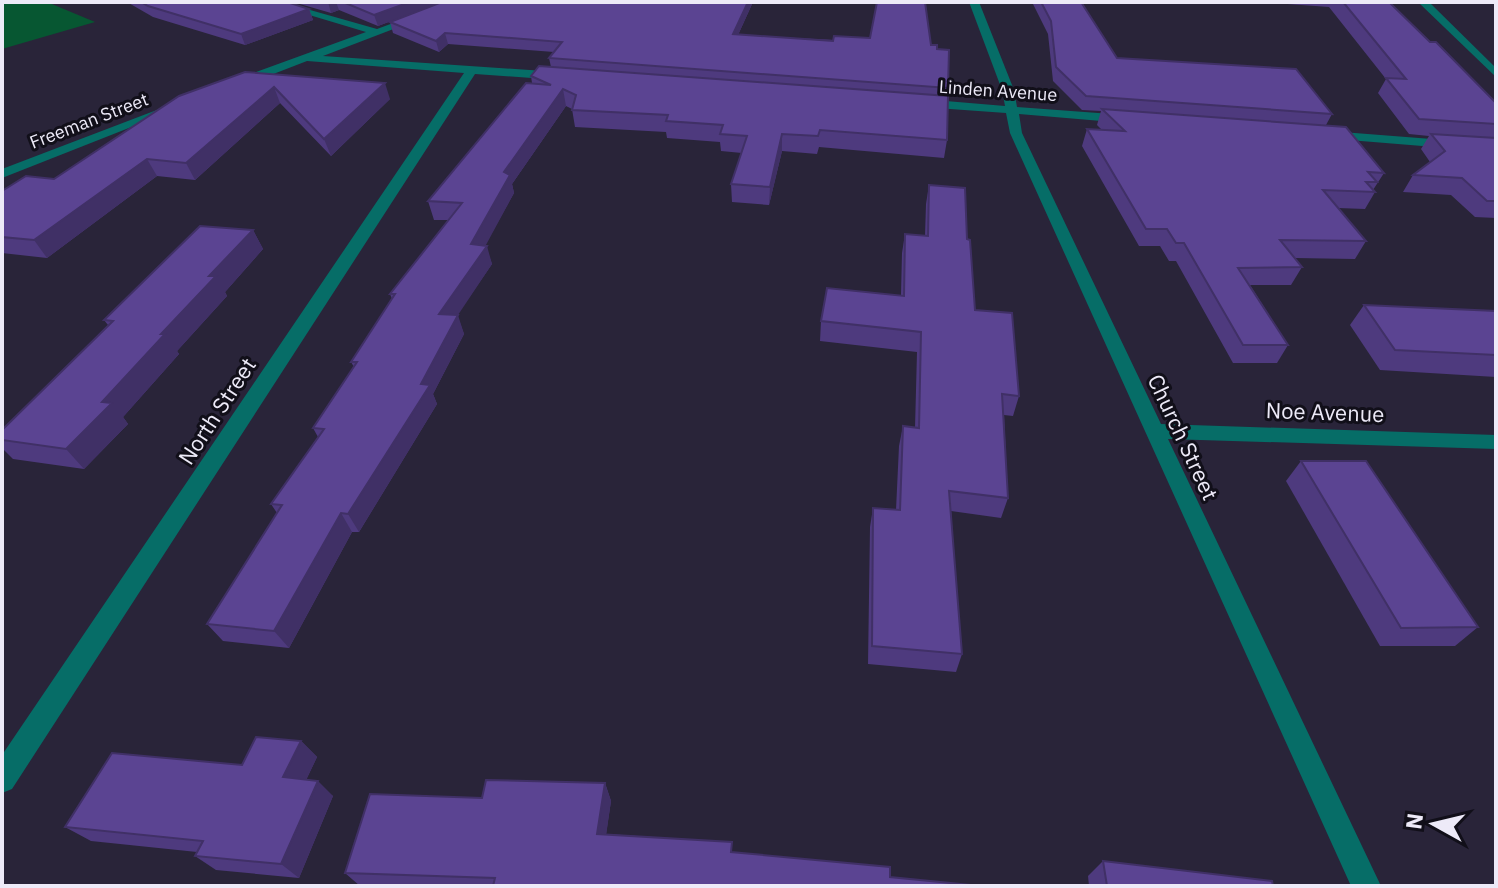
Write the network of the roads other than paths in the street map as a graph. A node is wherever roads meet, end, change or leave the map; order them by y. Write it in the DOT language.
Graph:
graph roads {
  1 [pos="271,2"];
  2 [pos="459,2"];
  3 [pos="974,2"];
  4 [pos="1423,2"];
  5 [pos="377,32"];
  6 [pos="306,58"];
  7 [pos="472,70"];
  8 [pos="1496,74"];
  9 [pos="567,77"];
  10 [pos="233,85"];
  11 [pos="915,103"];
  12 [pos="175,108"];
  13 [pos="1010,110"];
  14 [pos="1136,120"];
  15 [pos="1308,133"];
  16 [pos="1496,148"];
  17 [pos="2,174"];
  18 [pos="1153,431"];
  19 [pos="1496,442"];
  20 [pos="2,779"];
  21 [pos="1366,886"];
  1 -- 5 [label="street"];
  2 -- 5 [label="street"];
  3 -- 13 [label="street, Church Street"];
  4 -- 8 [label="street"];
  5 -- 6 [label="street"];
  6 -- 7 [label="street"];
  6 -- 10 [label="street"];
  7 -- 9 [label="street"];
  7 -- 20 [label="street, North Street"];
  11 -- 13 [label="street, Linden Avenue"];
  12 -- 17 [label="street, Freeman Street"];
  13 -- 14 [label="street, Linden Avenue"];
  13 -- 18 [label="street, Church Street"];
  15 -- 16 [label="street"];
  18 -- 19 [label="street, Noe Avenue"];
  18 -- 21 [label="street, Church Street"];
}
